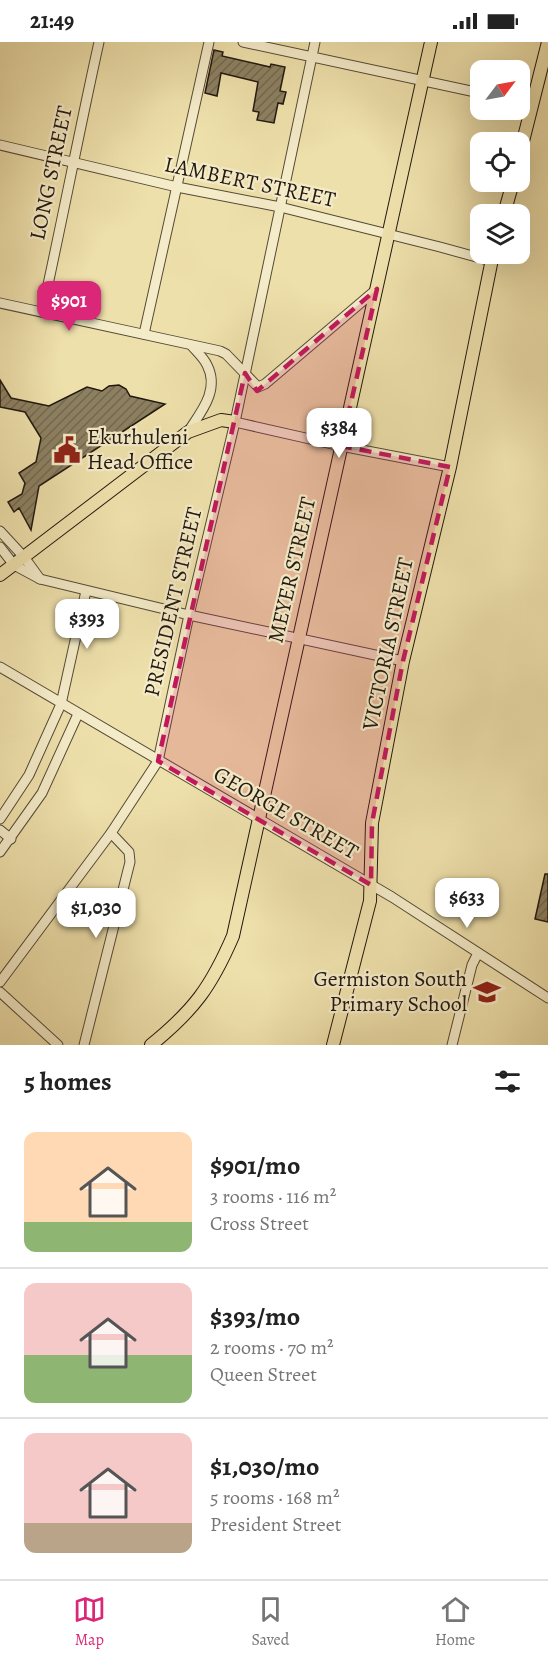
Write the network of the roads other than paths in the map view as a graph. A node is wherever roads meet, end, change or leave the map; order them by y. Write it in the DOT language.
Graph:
graph roads {
  1 [pos="99,42"];
  2 [pos="209,42"];
  3 [pos="243,42"];
  4 [pos="315,42"];
  5 [pos="431,42"];
  6 [pos="548,42"];
  7 [pos="312,57"];
  8 [pos="421,81"];
  9 [pos="470,91"];
  10 [pos="532,103"];
  11 [pos="525,132"];
  12 [pos="0,145"];
  13 [pos="72,162"];
  14 [pos="177,187"];
  15 [pos="280,207"];
  16 [pos="389,234"];
  17 [pos="470,252"];
  18 [pos="491,264"];
  19 [pos="377,289"];
  20 [pos="0,303"];
  21 [pos="42,312"];
  22 [pos="144,334"];
  23 [pos="192,346"];
  24 [pos="245,373"];
  25 [pos="235,422"];
  26 [pos="188,432"];
  27 [pos="341,446"];
  28 [pos="450,467"];
  29 [pos="0,531"];
  30 [pos="0,547"];
  31 [pos="24,557"];
  32 [pos="14,565"];
  33 [pos="0,575"];
  34 [pos="40,579"];
  35 [pos="86,591"];
  36 [pos="189,615"];
  37 [pos="299,637"];
  38 [pos="403,661"];
  39 [pos="0,667"];
  40 [pos="61,704"];
  41 [pos="78,714"];
  42 [pos="158,761"];
  43 [pos="260,818"];
  44 [pos="0,819"];
  45 [pos="0,830"];
  46 [pos="111,833"];
  47 [pos="11,839"];
  48 [pos="0,852"];
  49 [pos="371,885"];
  50 [pos="478,953"];
  51 [pos="0,981"];
  52 [pos="0,992"];
  53 [pos="548,998"];
  54 [pos="58,1045"];
  55 [pos="84,1045"];
  56 [pos="151,1045"];
  57 [pos="333,1045"];
  58 [pos="452,1045"];
  1 -- 13 [label="street, LONG STREET"];
  2 -- 14 [label="street"];
  3 -- 7 [label="street"];
  4 -- 7 [label="street, PRESIDENT STREET"];
  5 -- 8 [label="main road, MEYER STREET"];
  6 -- 10 [label="main road"];
  7 -- 8 [label="street"];
  7 -- 15 [label="street, PRESIDENT STREET"];
  8 -- 9 [label="street"];
  8 -- 16 [label="main road, MEYER STREET"];
  10 -- 11 [label="main road"];
  12 -- 13 [label="street, LAMBERT STREET"];
  13 -- 14 [label="street, LAMBERT STREET"];
  13 -- 21 [label="street, LONG STREET"];
  14 -- 15 [label="street, LAMBERT STREET"];
  14 -- 22 [label="street"];
  15 -- 16 [label="street, LAMBERT STREET"];
  15 -- 24 [label="street, PRESIDENT STREET"];
  16 -- 17 [label="street, LAMBERT STREET"];
  16 -- 19 [label="main road, MEYER STREET"];
  18 -- 28 [label="main road, VICTORIA STREET"];
  19 -- 24 [label="street"];
  19 -- 27 [label="main road, MEYER STREET"];
  20 -- 21 [label="street"];
  21 -- 22 [label="street"];
  22 -- 23 [label="street"];
  23 -- 24 [label="street"];
  23 -- 26 [label="street"];
  24 -- 25 [label="street, PRESIDENT STREET"];
  25 -- 26 [label="main road"];
  25 -- 27 [label="street"];
  25 -- 36 [label="street, PRESIDENT STREET"];
  26 -- 31 [label="main road"];
  27 -- 28 [label="street"];
  27 -- 37 [label="main road, MEYER STREET"];
  28 -- 38 [label="main road, VICTORIA STREET"];
  29 -- 31 [label="street"];
  30 -- 32 [label="street"];
  31 -- 32 [label="main road"];
  31 -- 34 [label="street"];
  32 -- 33 [label="main road"];
  32 -- 34 [label="street"];
  34 -- 35 [label="street"];
  35 -- 36 [label="street"];
  35 -- 40 [label="street"];
  36 -- 37 [label="street"];
  36 -- 42 [label="street, PRESIDENT STREET"];
  37 -- 38 [label="street"];
  37 -- 43 [label="main road, MEYER STREET"];
  38 -- 49 [label="main road, VICTORIA STREET"];
  39 -- 40 [label="street, GEORGE STREET"];
  40 -- 41 [label="street, GEORGE STREET"];
  40 -- 44 [label="street"];
  41 -- 42 [label="street, GEORGE STREET"];
  41 -- 47 [label="street"];
  42 -- 43 [label="street, GEORGE STREET"];
  42 -- 46 [label="street, PRESIDENT STREET"];
  43 -- 49 [label="street, GEORGE STREET"];
  43 -- 56 [label="main road, MEYER STREET"];
  45 -- 47 [label="street"];
  46 -- 51 [label="street, PRESIDENT STREET"];
  46 -- 55 [label="street"];
  47 -- 48 [label="street"];
  49 -- 50 [label="street, GEORGE STREET"];
  49 -- 57 [label="main road, VICTORIA STREET"];
  50 -- 53 [label="street, GEORGE STREET"];
  50 -- 58 [label="street"];
  52 -- 54 [label="street"];
}
